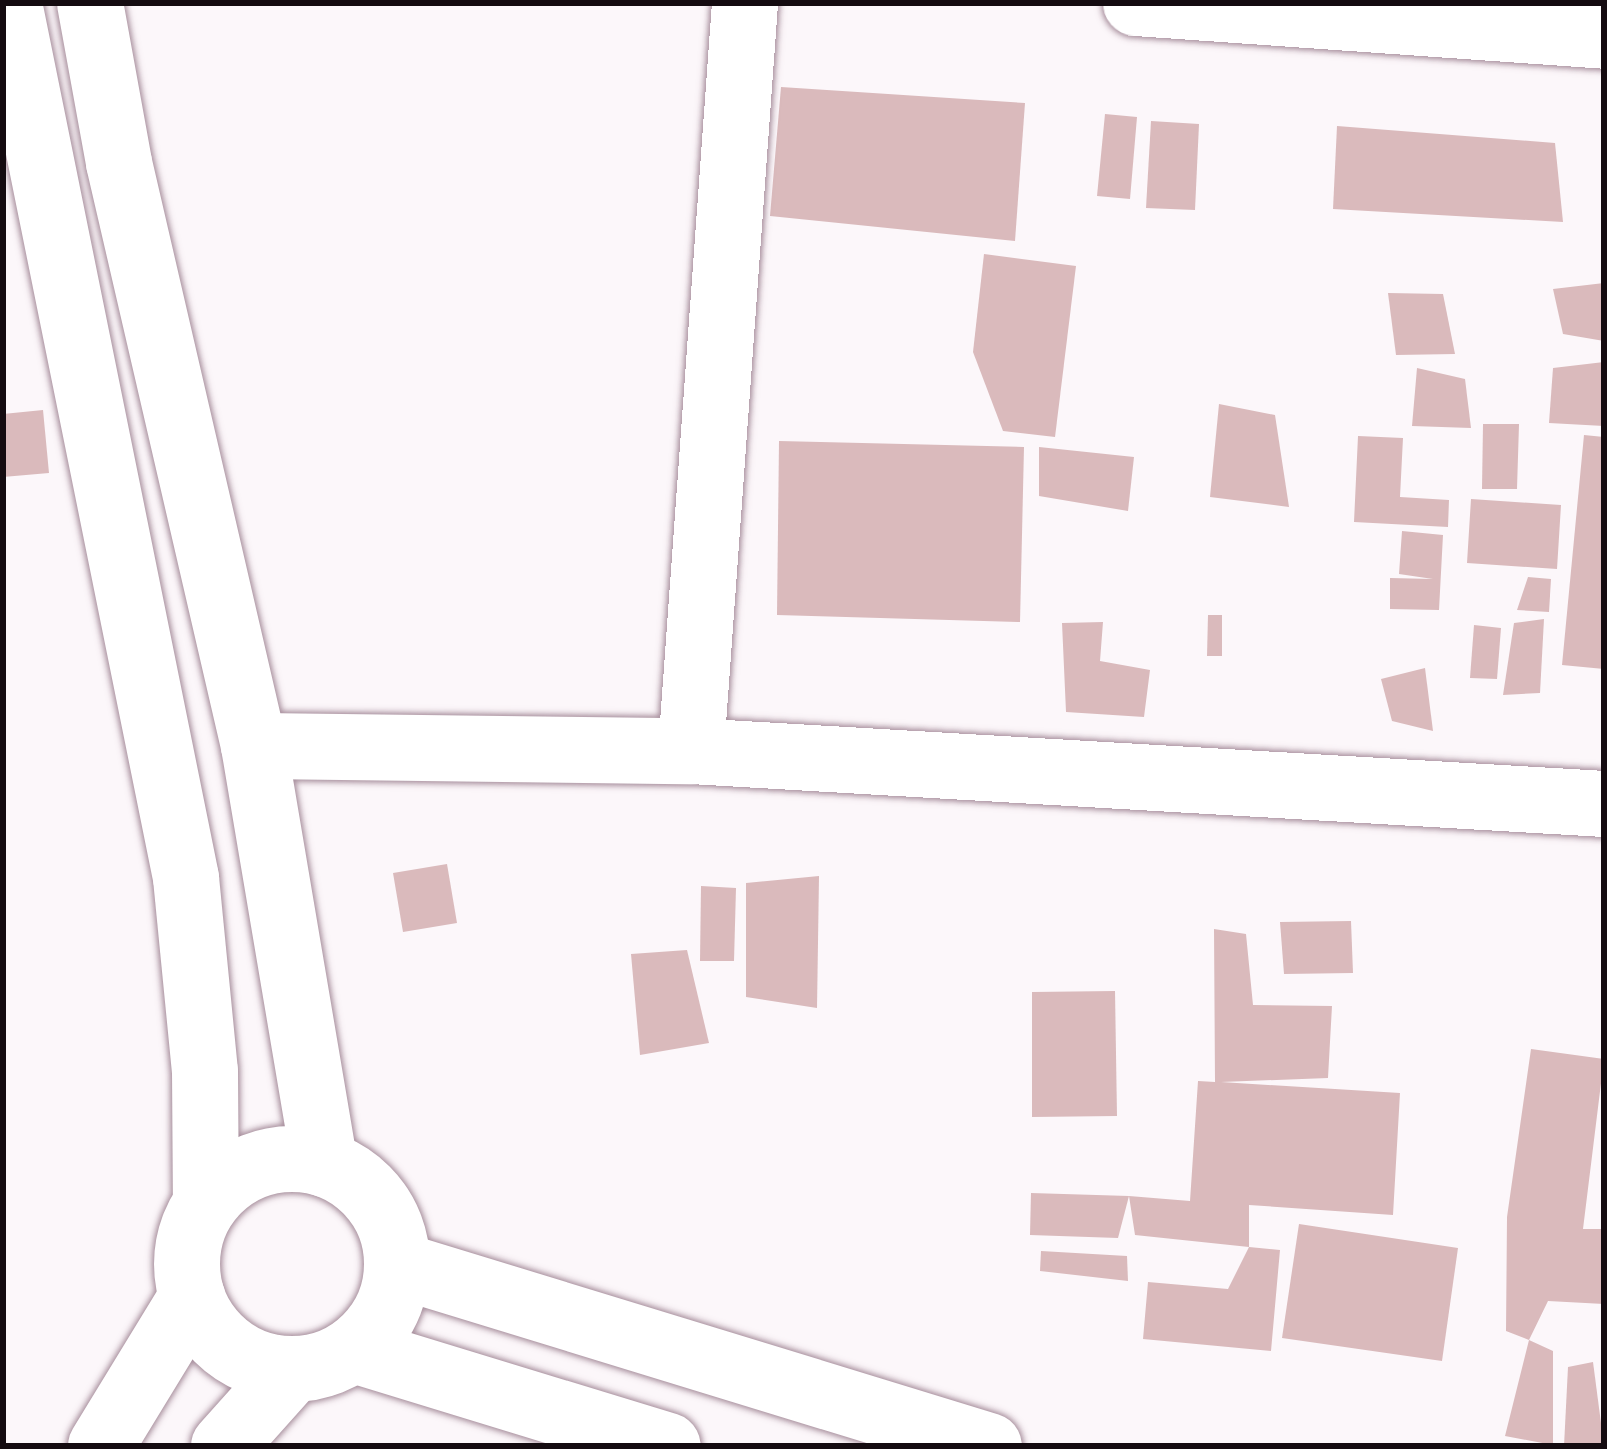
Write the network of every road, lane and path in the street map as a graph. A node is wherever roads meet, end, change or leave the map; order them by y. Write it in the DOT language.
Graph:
graph roads {
  1 [pos="9,3"];
  2 [pos="91,3"];
  3 [pos="745,3"];
  4 [pos="1136,3"];
  5 [pos="1604,36"];
  6 [pos="254,746"];
  7 [pos="691,751"];
  8 [pos="1604,804"];
  9 [pos="325,1164"];
  10 [pos="206,1202"];
  11 [pos="398,1265"];
  12 [pos="192,1297"];
  13 [pos="354,1350"];
  14 [pos="292,1370"];
  15 [pos="101,1446"];
  16 [pos="224,1446"];
  17 [pos="668,1446"];
  18 [pos="989,1446"];
  1 -- 10 [label="street"];
  2 -- 6 [label="street"];
  3 -- 7 [label="street"];
  4 -- 5 [label="street"];
  6 -- 7 [label="street"];
  6 -- 9 [label="street"];
  7 -- 8 [label="street"];
  9 -- 10 [label="street"];
  9 -- 11 [label="street"];
  10 -- 12 [label="street"];
  11 -- 13 [label="street"];
  11 -- 18 [label="street"];
  12 -- 14 [label="street"];
  12 -- 15 [label="street"];
  13 -- 14 [label="street"];
  13 -- 17 [label="street"];
  14 -- 16 [label="street"];
}
